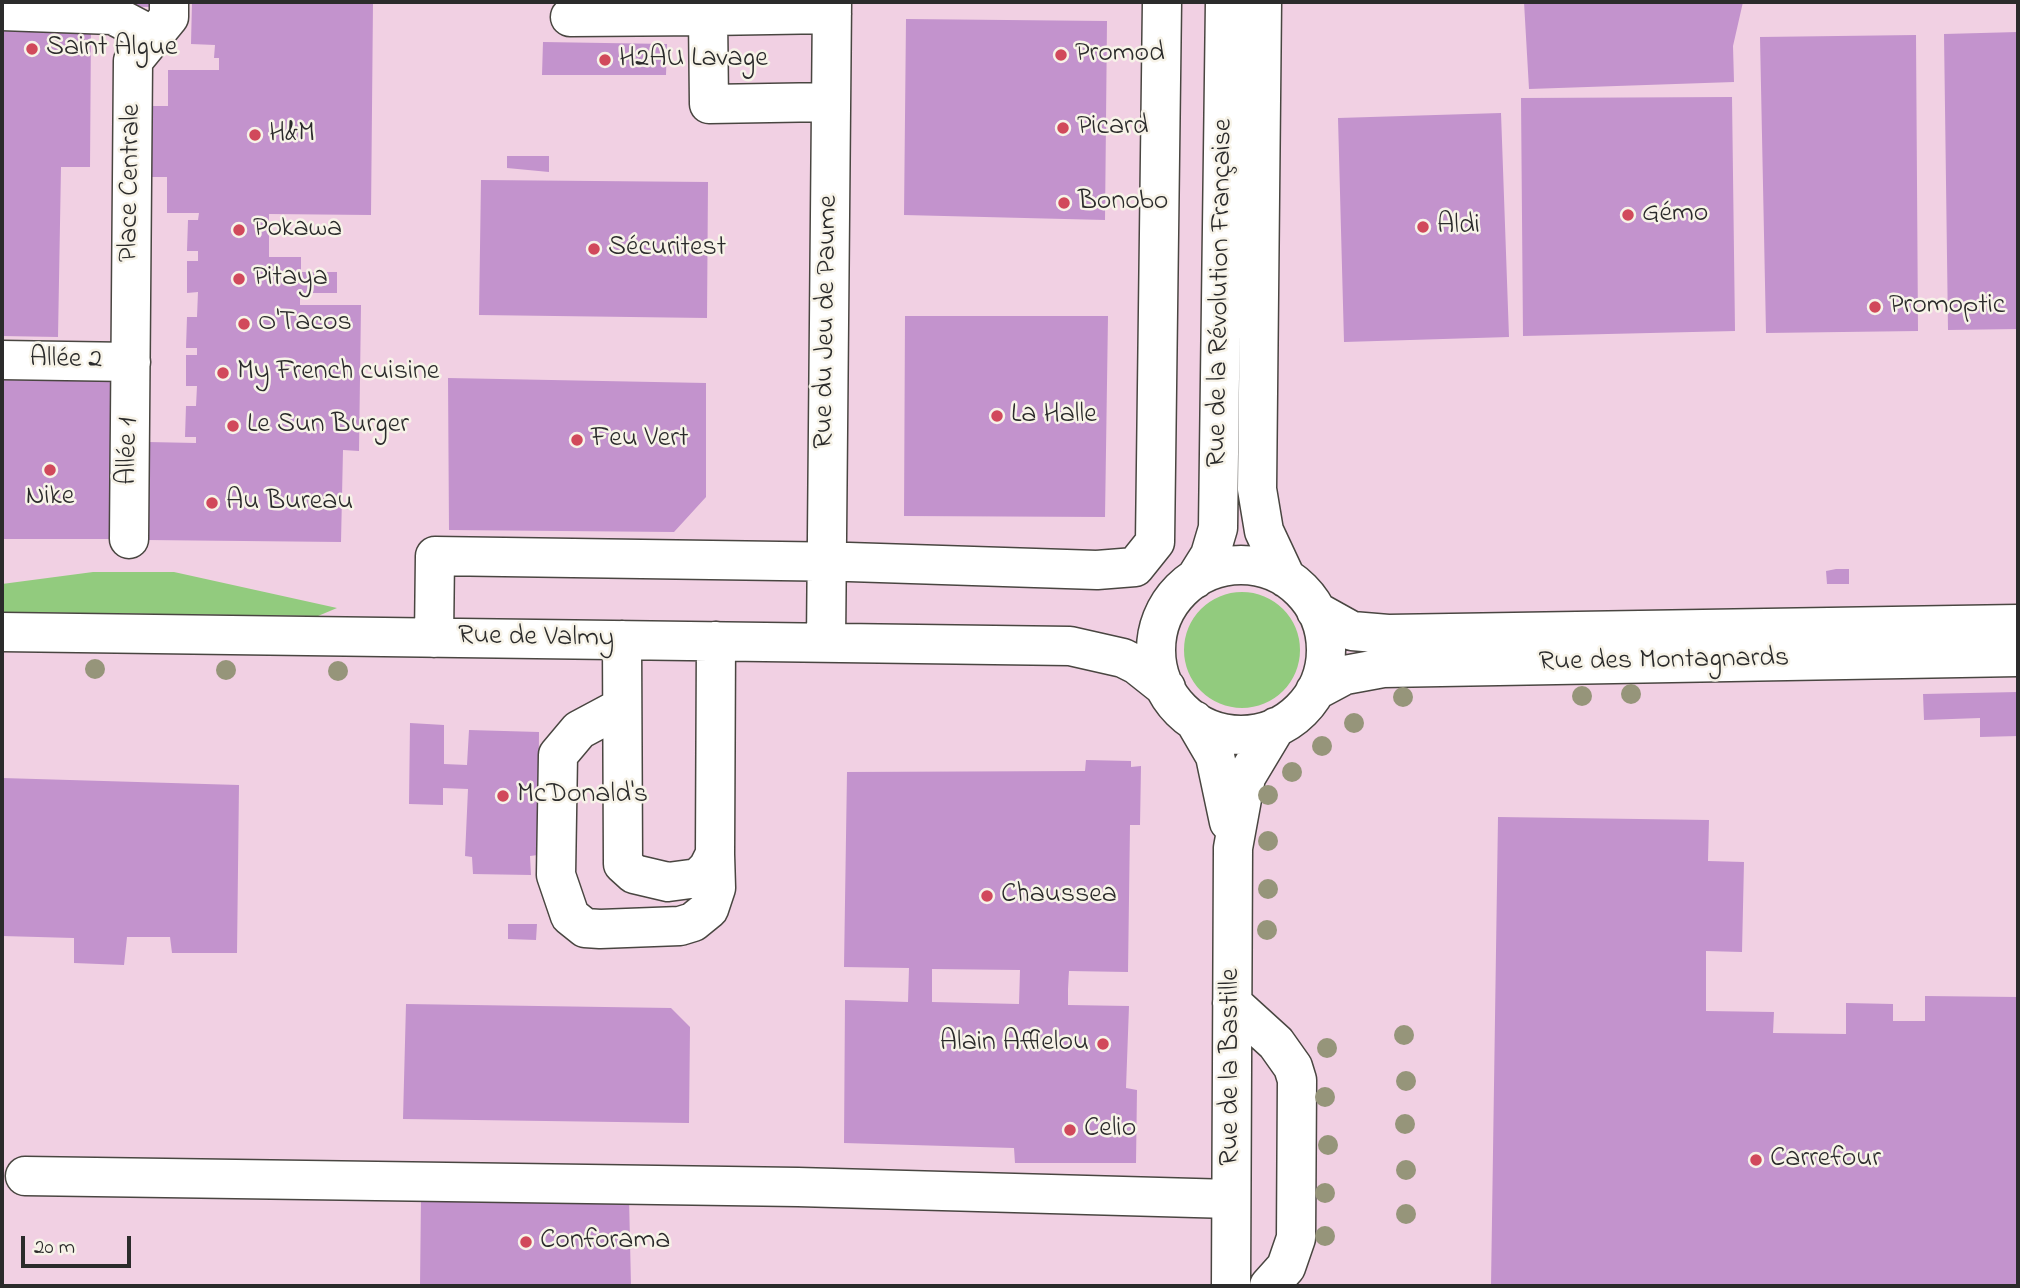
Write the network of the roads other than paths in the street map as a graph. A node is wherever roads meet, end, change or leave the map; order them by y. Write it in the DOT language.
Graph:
graph roads {
  1 [pos="1161,2"];
  2 [pos="1225,2"];
  3 [pos="1262,2"];
  4 [pos="832,8"];
  5 [pos="2,11"];
  6 [pos="708,16"];
  7 [pos="570,17"];
  8 [pos="164,18"];
  9 [pos="830,102"];
  10 [pos="2,360"];
  11 [pos="131,362"];
  12 [pos="129,540"];
  13 [pos="826,561"];
  14 [pos="1286,578"];
  15 [pos="1195,579"];
  16 [pos="1316,611"];
  17 [pos="1162,618"];
  18 [pos="2018,624"];
  19 [pos="2,632"];
  20 [pos="434,638"];
  21 [pos="622,640"];
  22 [pos="716,641"];
  23 [pos="826,643"];
  24 [pos="1070,646"];
  25 [pos="2018,657"];
  26 [pos="1166,688"];
  27 [pos="1315,691"];
  28 [pos="622,707"];
  29 [pos="1194,720"];
  30 [pos="1276,727"];
  31 [pos="1233,848"];
  32 [pos="715,854"];
  33 [pos="1232,1003"];
  34 [pos="25,1176"];
  35 [pos="1231,1199"];
  36 [pos="1231,1286"];
  37 [pos="1269,1286"];
  1 -- 13 [label="street"];
  2 -- 15 [label="street, Rue de la Révolution Française"];
  3 -- 14 [label="street, Rue de la Révolution Française"];
  4 -- 6 [label="street"];
  4 -- 9 [label="street, Rue du Jeu de Paume"];
  5 -- 8 [label="street"];
  6 -- 7 [label="street"];
  6 -- 9 [label="street"];
  8 -- 11 [label="street, Place Centrale"];
  9 -- 13 [label="street, Rue du Jeu de Paume"];
  10 -- 11 [label="street, Allée 2"];
  11 -- 12 [label="street, Allée 1"];
  13 -- 20 [label="street"];
  13 -- 23 [label="street, Rue du Jeu de Paume"];
  14 -- 15 [label="street"];
  14 -- 16 [label="street"];
  15 -- 17 [label="street"];
  16 -- 18 [label="street, Rue des Montagnards"];
  16 -- 27 [label="street"];
  17 -- 24 [label="street, Rue de Valmy"];
  17 -- 26 [label="street"];
  19 -- 20 [label="street, Rue de Valmy"];
  20 -- 21 [label="street, Rue de Valmy"];
  21 -- 22 [label="street, Rue de Valmy"];
  21 -- 28 [label="street"];
  22 -- 23 [label="street, Rue de Valmy"];
  22 -- 32 [label="street"];
  23 -- 24 [label="street, Rue de Valmy"];
  24 -- 26 [label="street, Rue de Valmy"];
  25 -- 27 [label="street, Rue des Montagnards"];
  26 -- 29 [label="street"];
  27 -- 30 [label="street"];
  28 -- 32 [label="street"];
  28 -- 32 [label="street"];
  29 -- 30 [label="street"];
  29 -- 31 [label="street, Rue de la Bastille"];
  30 -- 31 [label="street, Rue de la Bastille"];
  31 -- 33 [label="street, Rue de la Bastille"];
  33 -- 35 [label="street, Rue de la Bastille"];
  33 -- 37 [label="street"];
  34 -- 35 [label="street"];
  35 -- 36 [label="street, Rue de la Bastille"];
}
